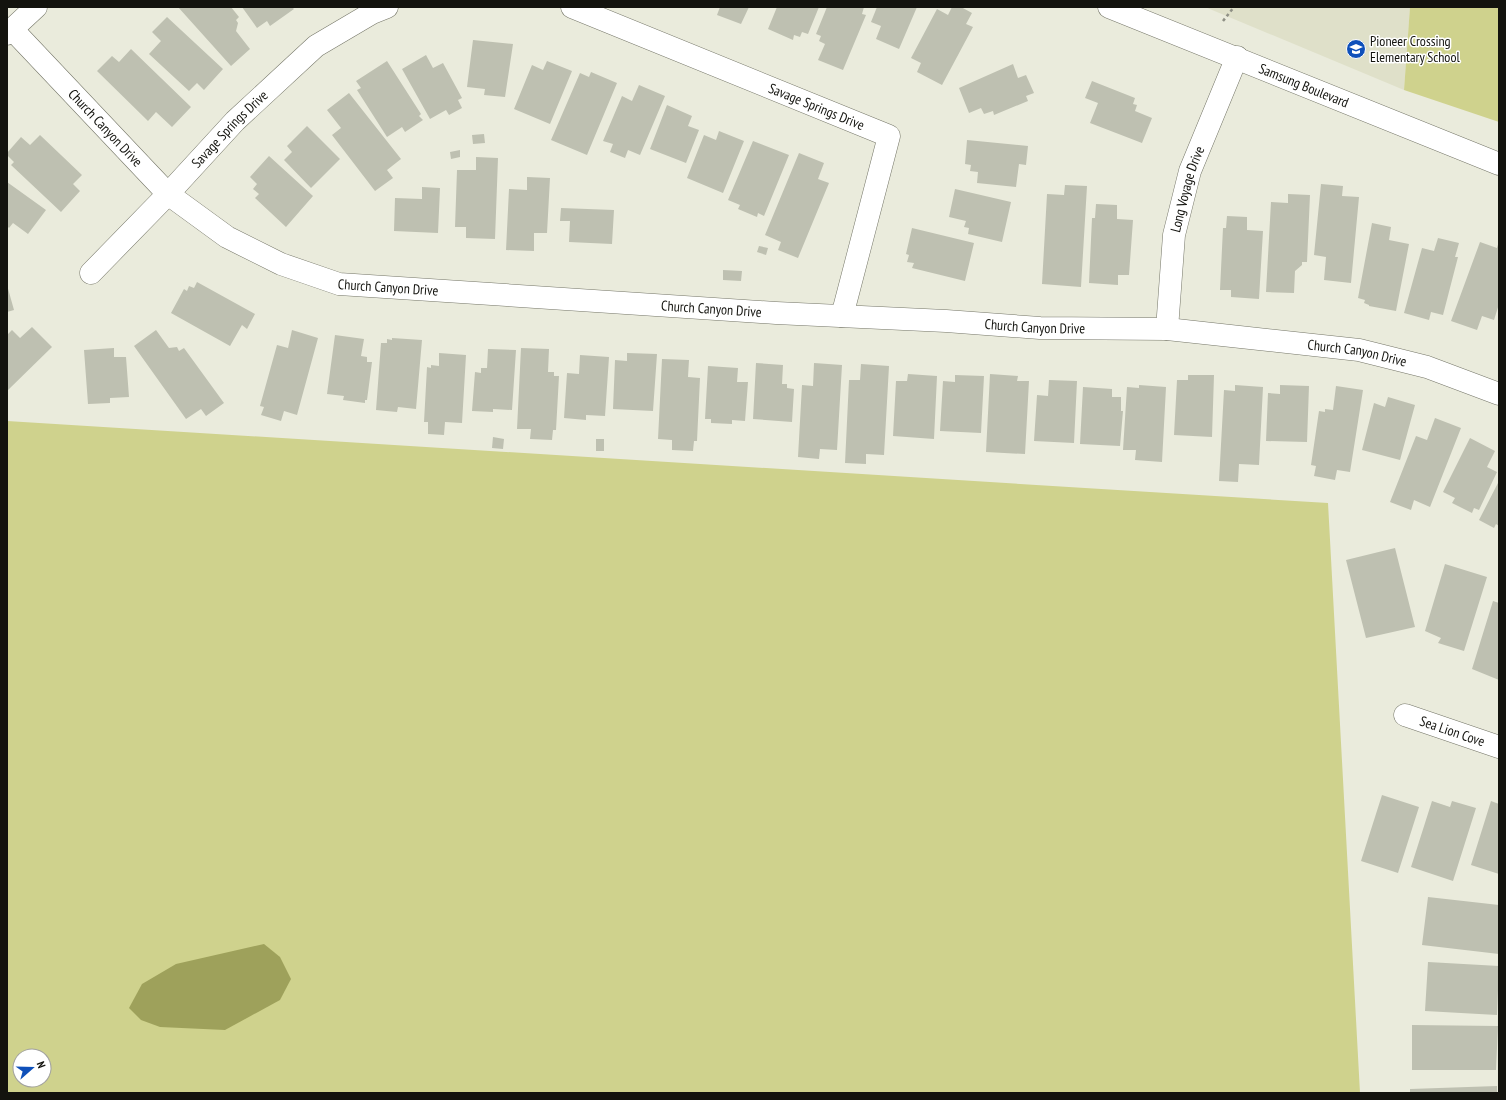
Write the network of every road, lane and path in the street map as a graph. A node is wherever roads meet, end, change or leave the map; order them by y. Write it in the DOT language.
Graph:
graph roads {
  1 [pos="36,7"];
  2 [pos="387,7"];
  3 [pos="572,7"];
  4 [pos="1109,7"];
  5 [pos="1234,7"];
  6 [pos="1223,21"];
  7 [pos="9,31"];
  8 [pos="1237,58"];
  9 [pos="1499,164"];
  10 [pos="168,194"];
  11 [pos="91,272"];
  12 [pos="842,316"];
  13 [pos="1167,329"];
  14 [pos="1499,394"];
  15 [pos="1405,715"];
  16 [pos="1499,747"];
  1 -- 7 [label="street"];
  2 -- 10 [label="street, Savage Springs Drive"];
  3 -- 12 [label="street, Savage Springs Drive"];
  4 -- 8 [label="street, Samsung Boulevard"];
  5 -- 6 [label="path"];
  7 -- 10 [label="street, Church Canyon Drive"];
  8 -- 9 [label="street, Samsung Boulevard"];
  8 -- 13 [label="street, Long Voyage Drive"];
  10 -- 11 [label="street, Savage Springs Drive"];
  10 -- 12 [label="street, Church Canyon Drive"];
  12 -- 13 [label="street, Church Canyon Drive"];
  13 -- 14 [label="street, Church Canyon Drive"];
  15 -- 16 [label="street, Sea Lion Cove"];
}
